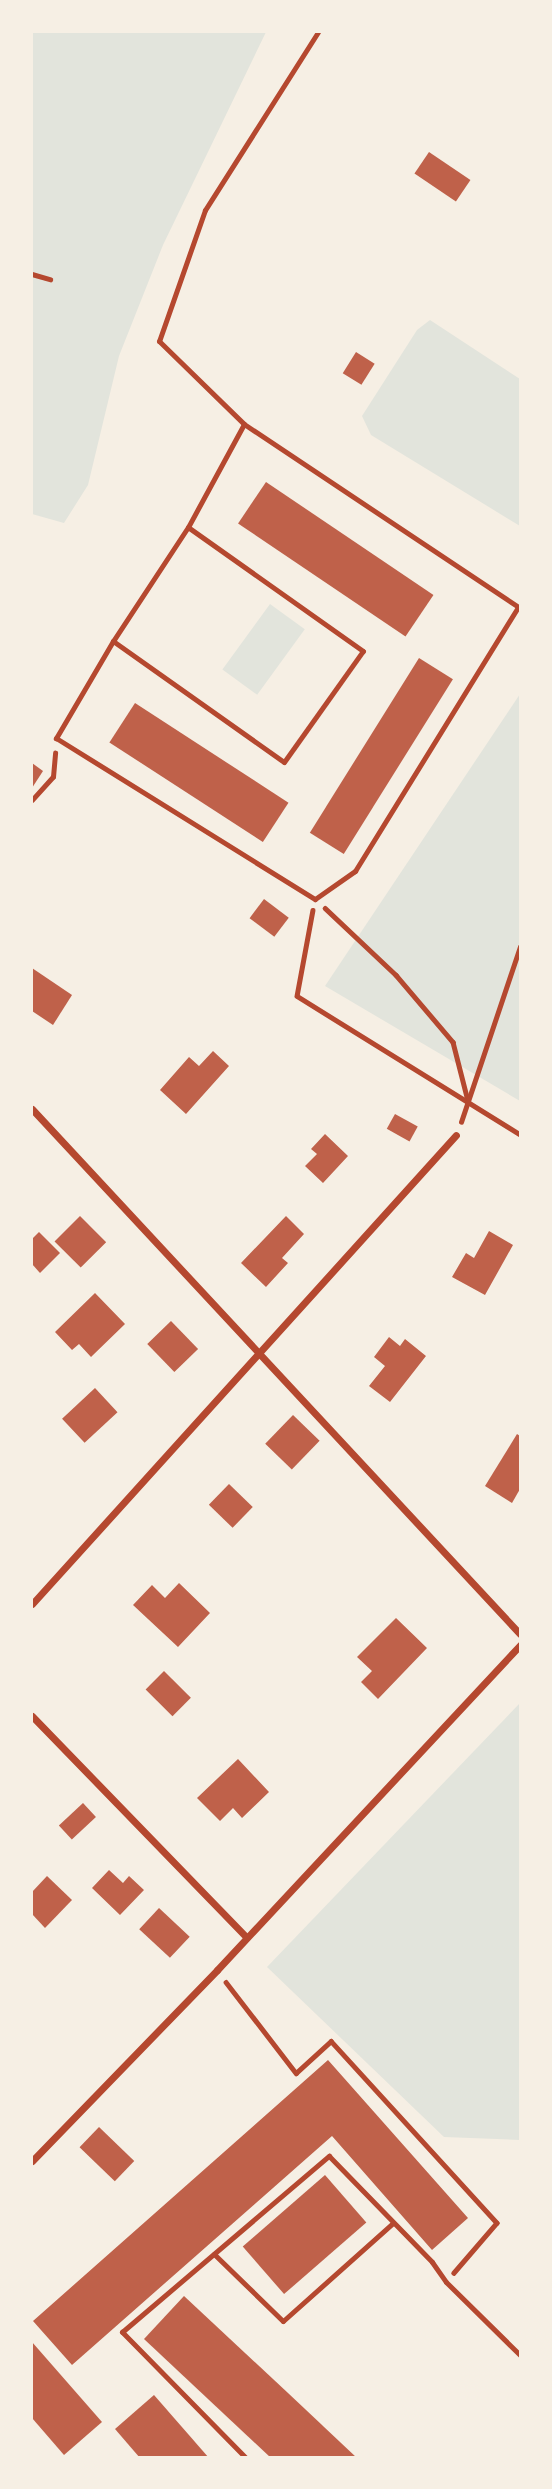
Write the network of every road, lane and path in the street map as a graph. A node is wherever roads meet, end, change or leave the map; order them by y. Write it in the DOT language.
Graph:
graph roads {
  1 [pos="318,32"];
  2 [pos="32,274"];
  3 [pos="50,279"];
  4 [pos="244,424"];
  5 [pos="188,527"];
  6 [pos="519,607"];
  7 [pos="113,641"];
  8 [pos="55,738"];
  9 [pos="32,800"];
  10 [pos="315,899"];
  11 [pos="520,947"];
  12 [pos="468,1102"];
  13 [pos="32,1109"];
  14 [pos="520,1134"];
  15 [pos="456,1135"];
  16 [pos="261,1354"];
  17 [pos="32,1604"];
  18 [pos="520,1634"];
  19 [pos="520,1645"];
  20 [pos="32,1716"];
  21 [pos="246,1937"];
  22 [pos="217,1970"];
  23 [pos="32,2161"];
  24 [pos="394,2223"];
  25 [pos="214,2253"];
  26 [pos="446,2282"];
  27 [pos="520,2355"];
  28 [pos="246,2458"];
  1 -- 4 [label="lane"];
  2 -- 3 [label="path"];
  4 -- 5 [label="lane"];
  4 -- 6 [label="lane"];
  5 -- 7 [label="lane"];
  5 -- 7 [label="lane"];
  6 -- 10 [label="lane"];
  7 -- 8 [label="lane"];
  8 -- 9 [label="path"];
  8 -- 10 [label="lane"];
  10 -- 12 [label="path"];
  10 -- 12 [label="path"];
  11 -- 12 [label="path"];
  12 -- 14 [label="path"];
  12 -- 15 [label="path"];
  13 -- 16 [label="street"];
  15 -- 16 [label="street"];
  16 -- 17 [label="street"];
  16 -- 18 [label="street"];
  19 -- 21 [label="street"];
  20 -- 21 [label="street"];
  21 -- 22 [label="street"];
  22 -- 23 [label="street"];
  22 -- 26 [label="path"];
  24 -- 25 [label="lane"];
  24 -- 25 [label="lane"];
  24 -- 26 [label="lane"];
  25 -- 28 [label="lane"];
  26 -- 27 [label="lane"];
}
